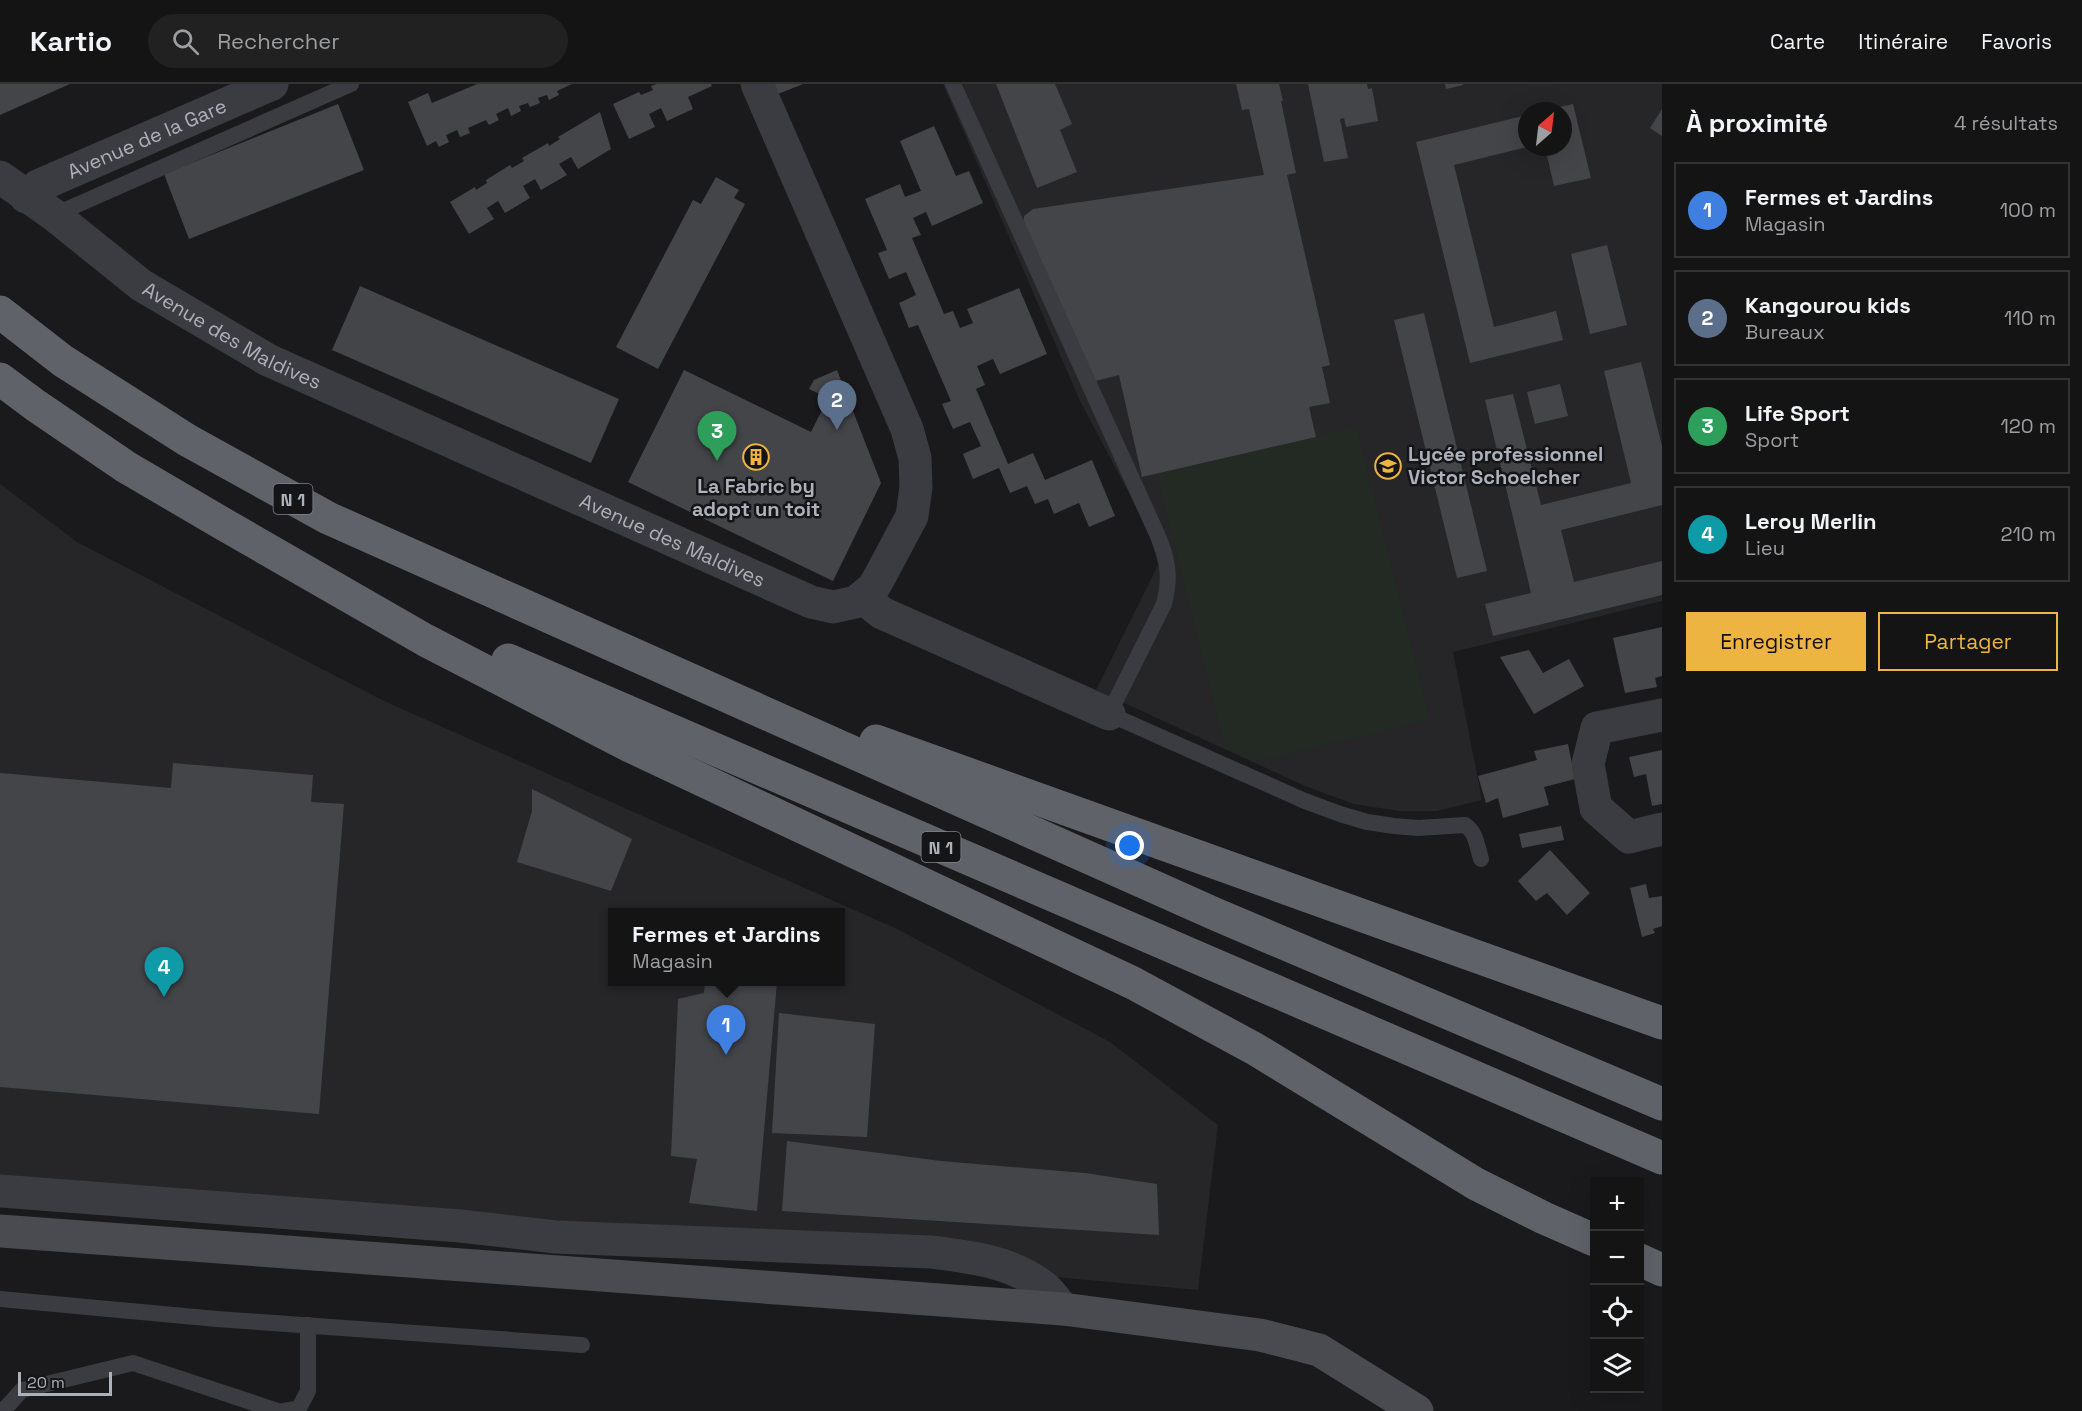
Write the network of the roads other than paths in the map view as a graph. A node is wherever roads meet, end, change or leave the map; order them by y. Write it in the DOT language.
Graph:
graph roads {
  1 [pos="272,84"];
  2 [pos="351,84"];
  3 [pos="757,84"];
  4 [pos="953,84"];
  5 [pos="0,177"];
  6 [pos="26,197"];
  7 [pos="54,215"];
  8 [pos="0,312"];
  9 [pos="0,379"];
  10 [pos="225,525"];
  11 [pos="865,596"];
  12 [pos="610,645"];
  13 [pos="1108,714"];
  14 [pos="1662,715"];
  15 [pos="1662,829"];
  16 [pos="1481,859"];
  17 [pos="1662,1023"];
  18 [pos="1662,1104"];
  19 [pos="1662,1158"];
  20 [pos="0,1191"];
  21 [pos="0,1231"];
  22 [pos="1590,1238"];
  23 [pos="1644,1262"];
  24 [pos="1662,1270"];
  25 [pos="0,1299"];
  26 [pos="1063,1309"];
  27 [pos="308,1325"];
  28 [pos="582,1345"];
  29 [pos="3,1411"];
  30 [pos="278,1411"];
  31 [pos="283,1411"];
  32 [pos="1417,1411"];
  1 -- 6 [label="street, Avenue de la Gare"];
  2 -- 7 [label="lane"];
  3 -- 11 [label="street"];
  4 -- 13 [label="lane"];
  5 -- 6 [label="street, Avenue des Maldives"];
  6 -- 7 [label="street, Avenue des Maldives"];
  7 -- 11 [label="street, Avenue des Maldives"];
  8 -- 12 [label="highway, N 1"];
  9 -- 10 [label="highway, N 1"];
  10 -- 19 [label="highway, N 1"];
  10 -- 22 [label="highway"];
  11 -- 13 [label="street"];
  12 -- 17 [label="highway"];
  12 -- 18 [label="highway, N 1"];
  13 -- 16 [label="lane"];
  14 -- 15 [label="street"];
  20 -- 26 [label="street"];
  21 -- 26 [label="main road"];
  23 -- 24 [label="highway"];
  25 -- 27 [label="lane"];
  26 -- 32 [label="main road"];
  27 -- 28 [label="lane"];
  27 -- 31 [label="lane"];
  29 -- 30 [label="lane"];
}
